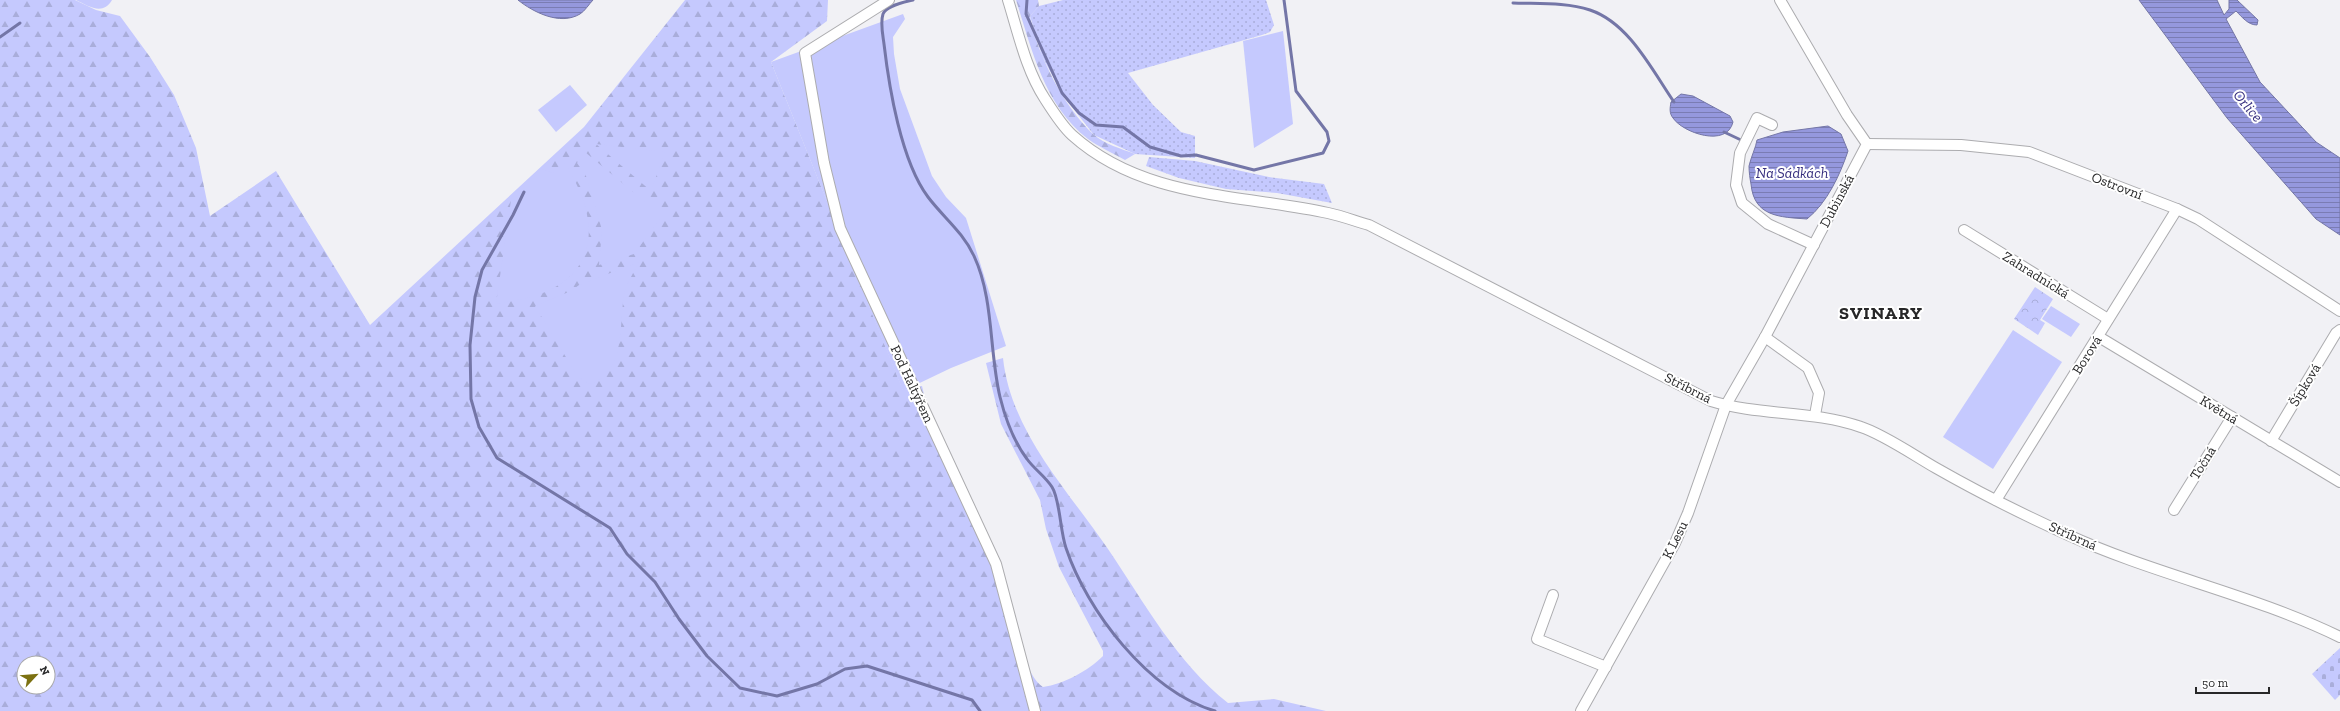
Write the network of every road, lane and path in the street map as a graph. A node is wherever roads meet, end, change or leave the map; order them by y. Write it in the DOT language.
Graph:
graph roads {
  1 [pos="889,0"];
  2 [pos="1008,0"];
  3 [pos="1780,0"];
  4 [pos="1772,125"];
  5 [pos="1867,144"];
  6 [pos="2177,208"];
  7 [pos="1964,230"];
  8 [pos="1814,246"];
  9 [pos="2340,311"];
  10 [pos="2108,319"];
  11 [pos="2340,330"];
  12 [pos="1765,337"];
  13 [pos="2098,337"];
  14 [pos="1726,405"];
  15 [pos="1815,415"];
  16 [pos="2232,417"];
  17 [pos="2271,441"];
  18 [pos="2340,482"];
  19 [pos="1996,500"];
  20 [pos="2174,510"];
  21 [pos="1553,595"];
  22 [pos="2340,637"];
  23 [pos="1606,667"];
  24 [pos="1035,711"];
  25 [pos="1581,711"];
  1 -- 24 [label="street, Pod Haltýřem"];
  2 -- 14 [label="street, Stříbrná"];
  3 -- 5 [label="street"];
  4 -- 8 [label="street"];
  5 -- 6 [label="street, Ostrovní"];
  5 -- 8 [label="street, Dubinská"];
  6 -- 9 [label="street, Ostrovní"];
  6 -- 10 [label="street, Borová"];
  7 -- 10 [label="street, Zahradnická"];
  8 -- 12 [label="street, Dubinská"];
  10 -- 13 [label="street, Borová"];
  11 -- 17 [label="street, Šípková"];
  12 -- 14 [label="street, Dubinská"];
  12 -- 15 [label="street"];
  13 -- 16 [label="street, Květná"];
  13 -- 19 [label="street, Borová"];
  14 -- 15 [label="street, Stříbrná"];
  14 -- 23 [label="street, K Lesu"];
  15 -- 19 [label="street, Stříbrná"];
  16 -- 17 [label="street, Květná"];
  16 -- 20 [label="street, Točná"];
  17 -- 18 [label="street, Květná"];
  19 -- 22 [label="street, Stříbrná"];
  21 -- 23 [label="street"];
  23 -- 25 [label="street, K Lesu"];
}
